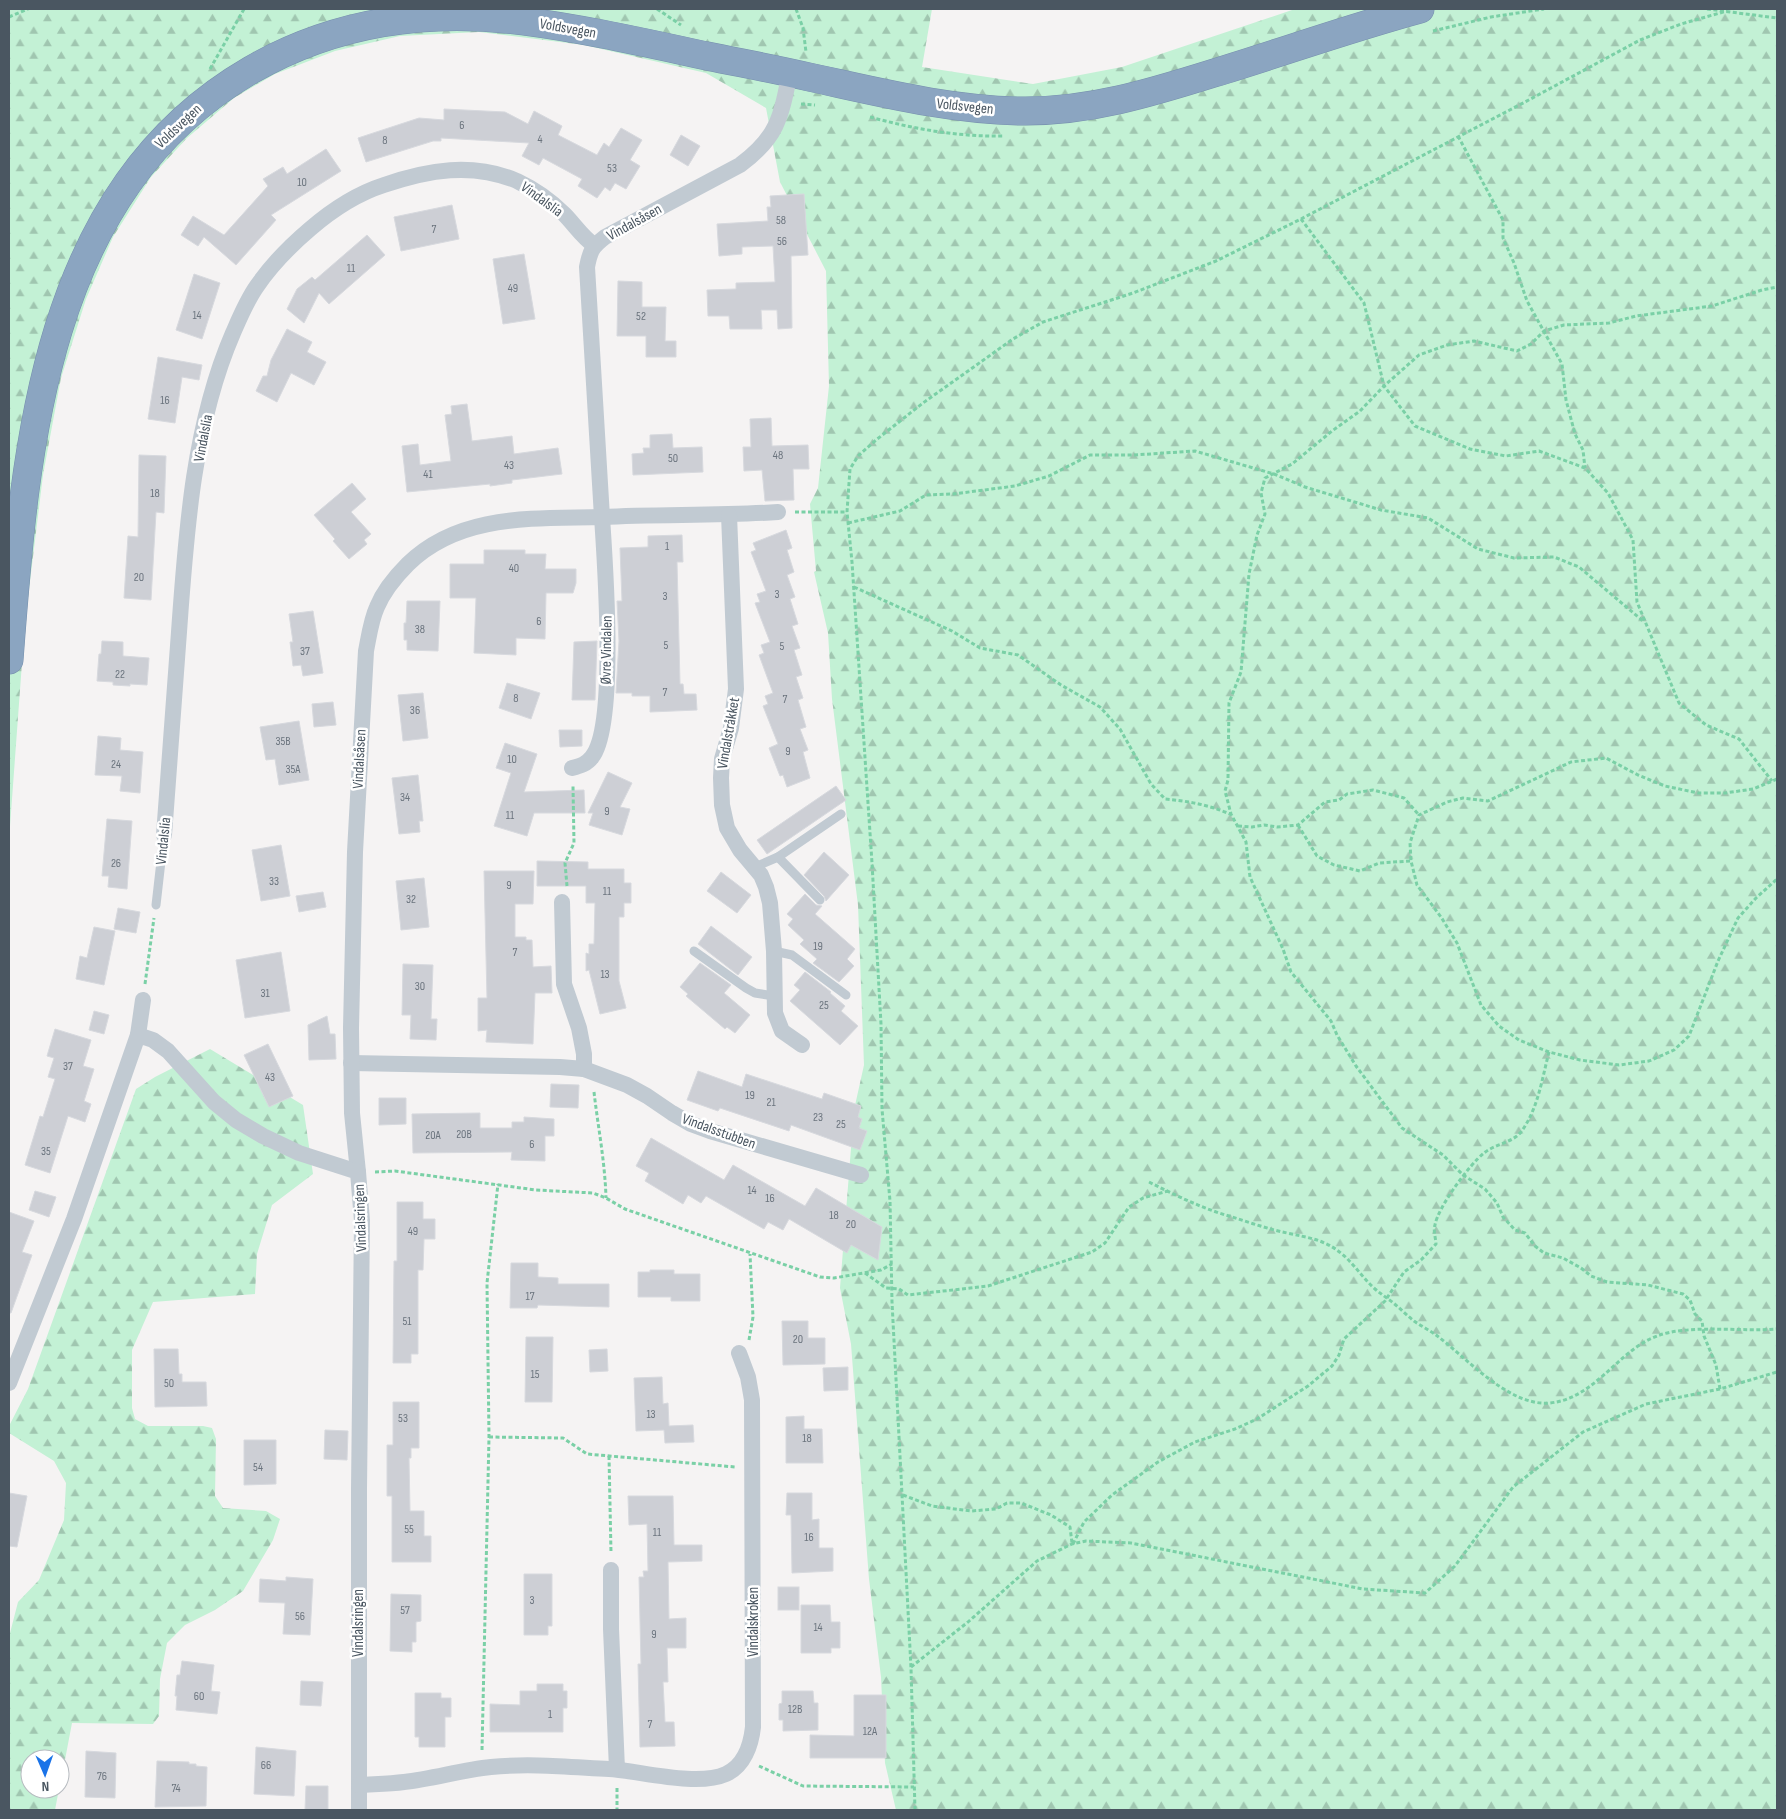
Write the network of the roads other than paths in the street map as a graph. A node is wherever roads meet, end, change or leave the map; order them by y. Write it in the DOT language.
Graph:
graph roads {
  1 [pos="1420,9"];
  2 [pos="796,74"];
  3 [pos="594,245"];
  4 [pos="778,512"];
  5 [pos="729,515"];
  6 [pos="602,517"];
  7 [pos="9,660"];
  8 [pos="572,768"];
  9 [pos="841,814"];
  10 [pos="164,835"];
  11 [pos="778,857"];
  12 [pos="755,867"];
  13 [pos="820,900"];
  14 [pos="562,902"];
  15 [pos="156,906"];
  16 [pos="694,951"];
  17 [pos="774,951"];
  18 [pos="846,995"];
  19 [pos="774,996"];
  20 [pos="143,1000"];
  21 [pos="138,1035"];
  22 [pos="802,1045"];
  23 [pos="351,1063"];
  24 [pos="591,1071"];
  25 [pos="358,1172"];
  26 [pos="861,1174"];
  27 [pos="739,1353"];
  28 [pos="9,1383"];
  29 [pos="612,1570"];
  30 [pos="616,1769"];
  31 [pos="358,1785"];
  32 [pos="359,1810"];
  1 -- 2 [label="highway, Voldsvegen"];
  2 -- 3 [label="street, Vindalsåsen"];
  2 -- 7 [label="highway, Voldsvegen"];
  3 -- 6 [label="street, Vindalsåsen"];
  3 -- 10 [label="street, Vindalslia"];
  4 -- 5 [label="street, Vindalsåsen"];
  5 -- 6 [label="street, Vindalsåsen"];
  5 -- 12 [label="street, Vindalstråkket"];
  6 -- 8 [label="street, Øvre Vindalen"];
  6 -- 23 [label="street, Vindalsåsen"];
  9 -- 11 [label="lane"];
  10 -- 15 [label="lane, Vindalslia"];
  11 -- 12 [label="lane"];
  11 -- 13 [label="lane"];
  12 -- 17 [label="street, Vindalstråkket"];
  14 -- 24 [label="street"];
  16 -- 19 [label="lane"];
  17 -- 18 [label="lane"];
  17 -- 19 [label="street, Vindalstråkket"];
  19 -- 22 [label="street, Vindalstråkket"];
  20 -- 21 [label="street"];
  21 -- 25 [label="street, Vindalsringen"];
  21 -- 28 [label="street"];
  23 -- 24 [label="street, Vindalsstubben"];
  23 -- 25 [label="street, Vindalsåsen"];
  24 -- 26 [label="street, Vindalsstubben"];
  25 -- 31 [label="street, Vindalsringen"];
  27 -- 30 [label="street, Vindalskroken"];
  29 -- 30 [label="street"];
  30 -- 31 [label="street, Vindalskroken"];
  31 -- 32 [label="street, Vindalsringen"];
}
